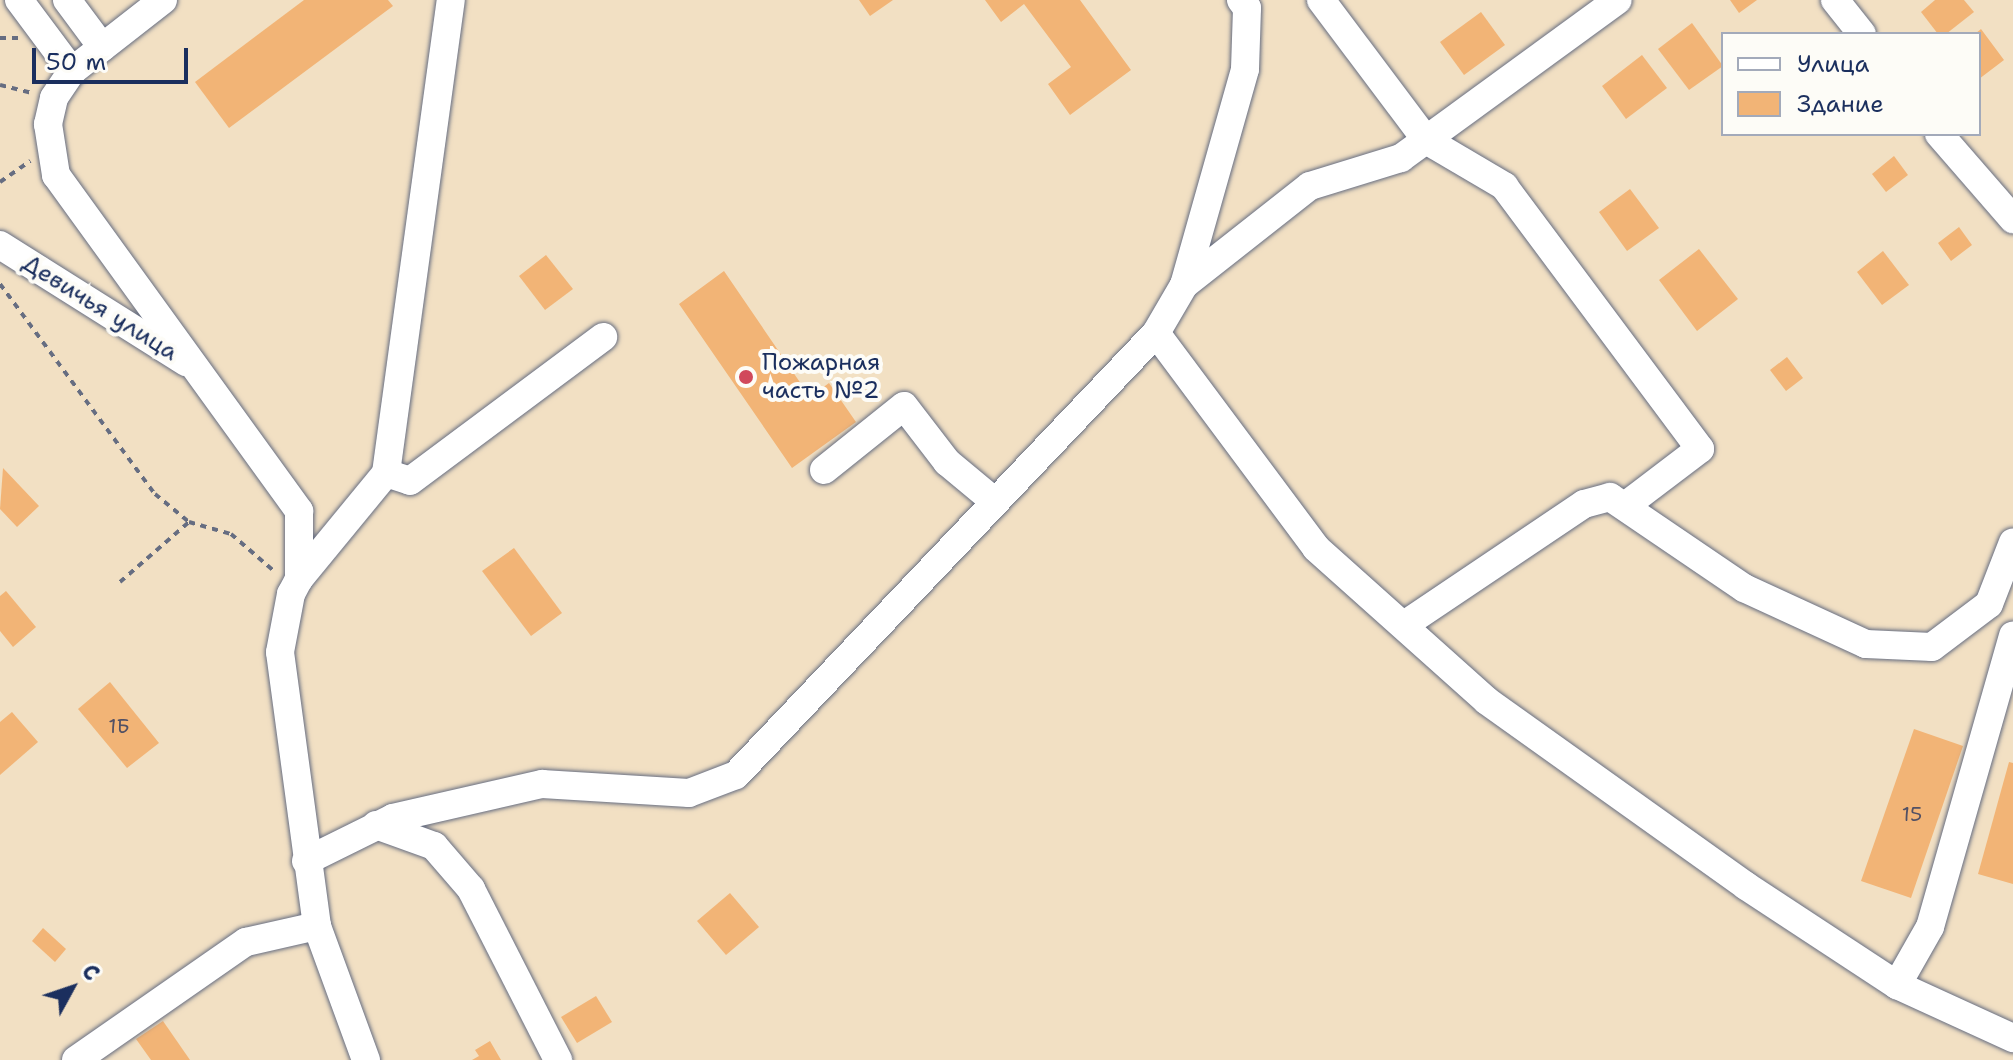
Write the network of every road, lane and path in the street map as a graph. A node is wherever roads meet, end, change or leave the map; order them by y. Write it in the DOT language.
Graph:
graph roads {
  1 [pos="19,0"];
  2 [pos="67,0"];
  3 [pos="163,0"];
  4 [pos="451,0"];
  5 [pos="1241,0"];
  6 [pos="1321,0"];
  7 [pos="1618,0"];
  8 [pos="1835,0"];
  9 [pos="1860,32"];
  10 [pos="102,47"];
  11 [pos="72,71"];
  12 [pos="0,85"];
  13 [pos="54,98"];
  14 [pos="1941,136"];
  15 [pos="1426,140"];
  16 [pos="51,146"];
  17 [pos="0,182"];
  18 [pos="2013,219"];
  19 [pos="0,245"];
  20 [pos="0,284"];
  21 [pos="1184,285"];
  22 [pos="1156,333"];
  23 [pos="603,337"];
  24 [pos="200,371"];
  25 [pos="824,470"];
  26 [pos="386,473"];
  27 [pos="994,501"];
  28 [pos="1625,506"];
  29 [pos="189,522"];
  30 [pos="2013,542"];
  31 [pos="2009,577"];
  32 [pos="120,582"];
  33 [pos="295,587"];
  34 [pos="1404,625"];
  35 [pos="2013,636"];
  36 [pos="376,825"];
  37 [pos="306,861"];
  38 [pos="317,926"];
  39 [pos="1897,985"];
  40 [pos="2013,1038"];
  41 [pos="76,1060"];
  42 [pos="366,1060"];
  43 [pos="558,1060"];
  1 -- 11 [label="street"];
  2 -- 10 [label="street"];
  3 -- 10 [label="street"];
  4 -- 26 [label="street"];
  5 -- 21 [label="street"];
  6 -- 15 [label="street"];
  7 -- 15 [label="street"];
  8 -- 9 [label="street"];
  10 -- 11 [label="street"];
  11 -- 13 [label="street"];
  12 -- 13 [label="path"];
  13 -- 16 [label="street"];
  14 -- 18 [label="street"];
  15 -- 21 [label="street"];
  15 -- 28 [label="street"];
  16 -- 17 [label="path"];
  16 -- 24 [label="street"];
  19 -- 24 [label="street, Девичья улица"];
  20 -- 29 [label="path"];
  21 -- 22 [label="street"];
  22 -- 27 [label="street"];
  22 -- 34 [label="street"];
  23 -- 26 [label="street"];
  24 -- 33 [label="street"];
  25 -- 27 [label="street"];
  26 -- 33 [label="street"];
  27 -- 36 [label="street"];
  28 -- 31 [label="street"];
  28 -- 34 [label="street"];
  29 -- 32 [label="path"];
  29 -- 33 [label="path"];
  30 -- 31 [label="street"];
  33 -- 37 [label="street"];
  34 -- 39 [label="street"];
  35 -- 39 [label="street"];
  36 -- 37 [label="street"];
  36 -- 43 [label="street"];
  37 -- 38 [label="street"];
  38 -- 41 [label="street"];
  38 -- 42 [label="street"];
  39 -- 40 [label="street"];
}
